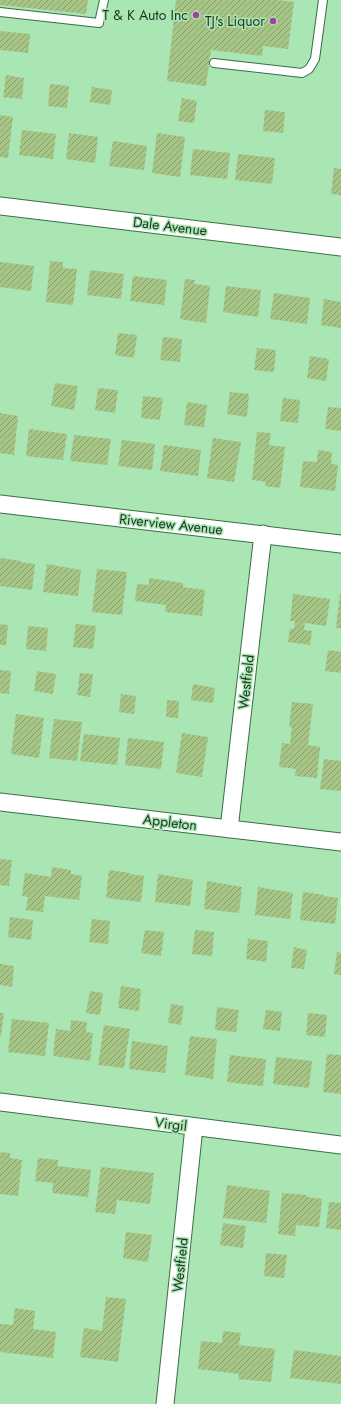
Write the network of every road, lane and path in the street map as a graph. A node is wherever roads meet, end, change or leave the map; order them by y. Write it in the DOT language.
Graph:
graph roads {
  1 [pos="104,0"];
  2 [pos="323,0"];
  3 [pos="0,12"];
  4 [pos="214,63"];
  5 [pos="0,206"];
  6 [pos="341,246"];
  7 [pos="0,504"];
  8 [pos="263,534"];
  9 [pos="341,544"];
  10 [pos="0,802"];
  11 [pos="229,829"];
  12 [pos="341,842"];
  13 [pos="0,1102"];
  14 [pos="194,1126"];
  15 [pos="341,1145"];
  16 [pos="165,1404"];
  1 -- 3 [label="lane"];
  2 -- 4 [label="lane"];
  5 -- 6 [label="street, Dale Avenue"];
  7 -- 8 [label="street, Riverview Avenue"];
  8 -- 9 [label="street, Riverview Avenue"];
  8 -- 11 [label="street, Westfield"];
  10 -- 11 [label="street, Appleton"];
  11 -- 12 [label="street, Appleton"];
  13 -- 14 [label="street, Virgil"];
  14 -- 15 [label="street, Virgil"];
  14 -- 16 [label="street, Westfield"];
}
